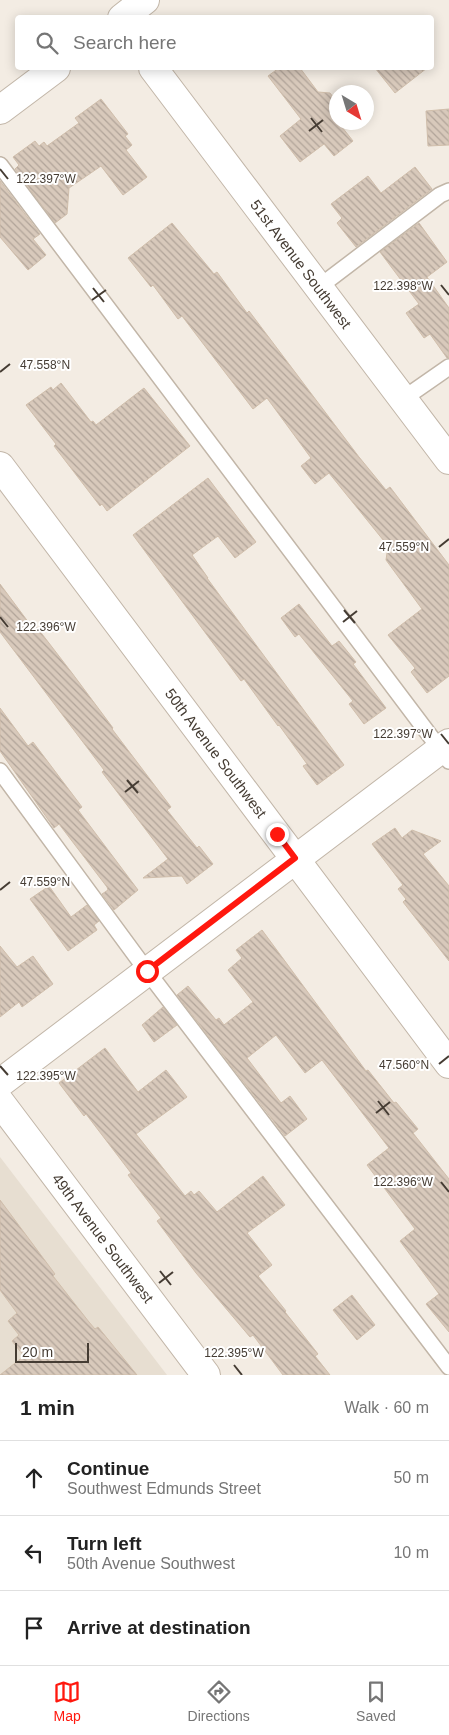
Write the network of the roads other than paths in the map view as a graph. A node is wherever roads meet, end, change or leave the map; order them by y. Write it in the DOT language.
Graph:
graph roads {
  1 [pos="53,70"];
  2 [pos="155,70"];
  3 [pos="0,110"];
  4 [pos="0,165"];
  5 [pos="449,191"];
  6 [pos="318,287"];
  7 [pos="449,367"];
  8 [pos="403,399"];
  9 [pos="449,460"];
  10 [pos="0,466"];
  11 [pos="446,751"];
  12 [pos="0,771"];
  13 [pos="295,858"];
  14 [pos="147,971"];
  15 [pos="449,1064"];
  16 [pos="0,1083"];
  17 [pos="0,1102"];
  18 [pos="449,1367"];
  19 [pos="206,1375"];
  1 -- 3 [label="street"];
  2 -- 6 [label="street, 51st Avenue Southwest"];
  4 -- 11 [label="lane"];
  5 -- 6 [label="lane"];
  6 -- 8 [label="street, 51st Avenue Southwest"];
  7 -- 8 [label="lane"];
  8 -- 9 [label="street, 51st Avenue Southwest"];
  10 -- 13 [label="street, 50th Avenue Southwest"];
  11 -- 13 [label="street"];
  12 -- 14 [label="lane"];
  13 -- 14 [label="street"];
  13 -- 15 [label="street, 50th Avenue Southwest"];
  14 -- 16 [label="street"];
  14 -- 18 [label="lane"];
  17 -- 19 [label="street, 49th Avenue Southwest"];
}
